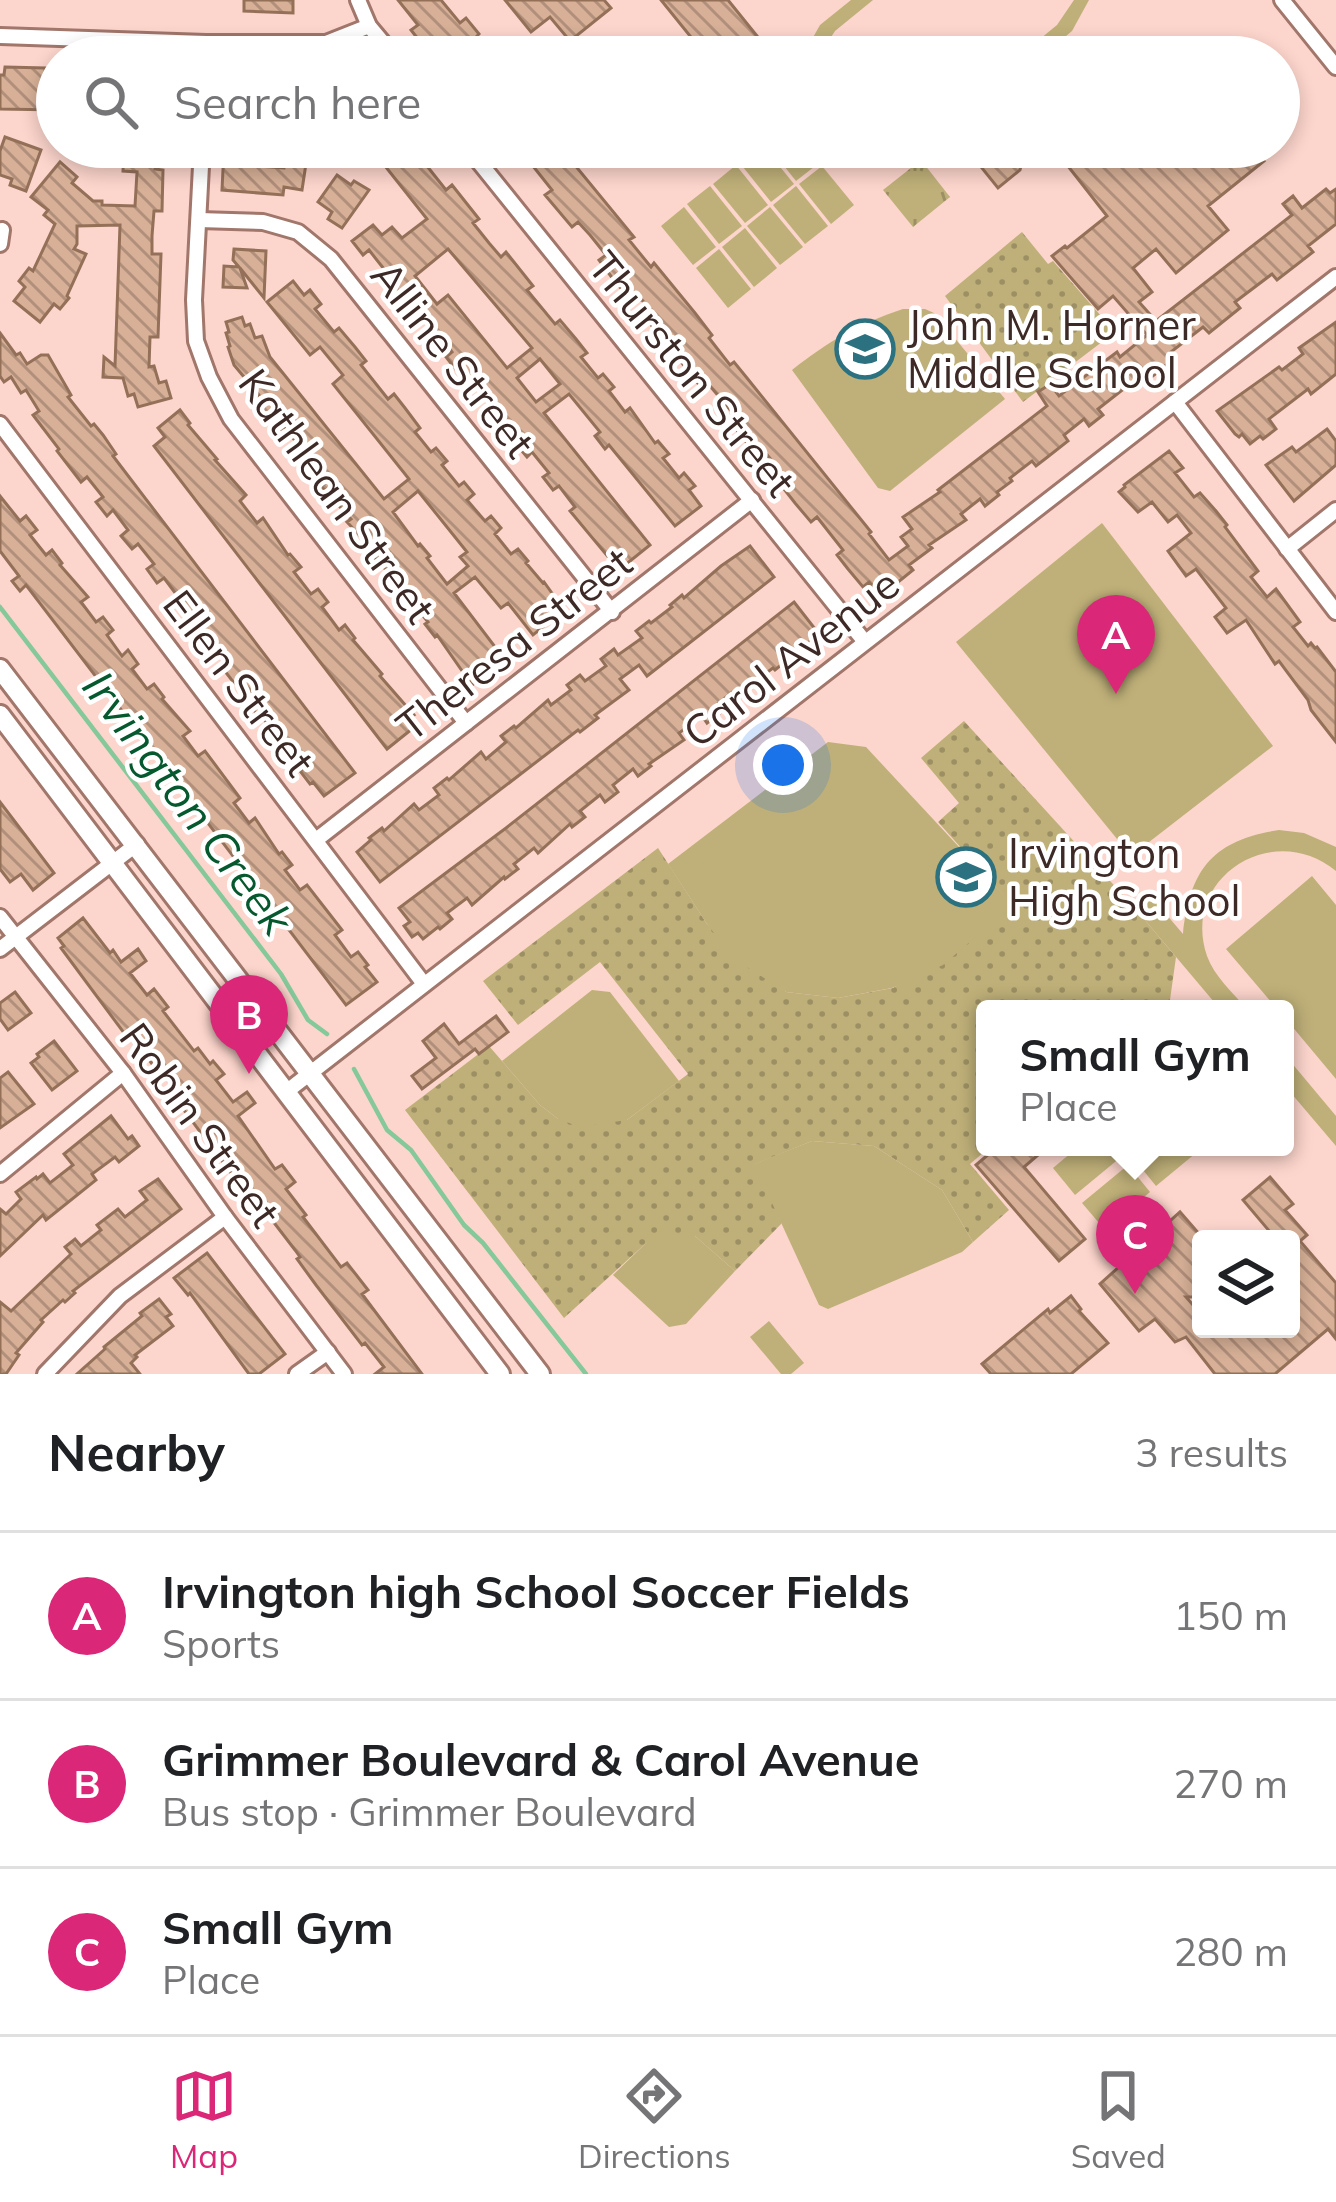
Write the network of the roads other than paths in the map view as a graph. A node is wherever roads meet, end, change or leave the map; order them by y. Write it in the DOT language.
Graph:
graph roads {
  1 [pos="358,0"];
  2 [pos="1282,0"];
  3 [pos="369,26"];
  4 [pos="0,36"];
  5 [pos="344,36"];
  6 [pos="377,36"];
  7 [pos="36,38"];
  8 [pos="1336,67"];
  9 [pos="201,168"];
  10 [pos="484,168"];
  11 [pos="199,220"];
  12 [pos="1336,277"];
  13 [pos="1175,402"];
  14 [pos="0,424"];
  15 [pos="752,500"];
  16 [pos="1336,510"];
  17 [pos="1287,548"];
  18 [pos="612,612"];
  19 [pos="1336,613"];
  20 [pos="865,642"];
  21 [pos="0,669"];
  22 [pos="0,715"];
  23 [pos="466,723"];
  24 [pos="316,840"];
  25 [pos="137,844"];
  26 [pos="112,864"];
  27 [pos="0,917"];
  28 [pos="16,938"];
  29 [pos="0,949"];
  30 [pos="424,984"];
  31 [pos="311,1072"];
  32 [pos="123,1073"];
  33 [pos="286,1092"];
  34 [pos="0,1174"];
  35 [pos="225,1217"];
  36 [pos="328,1352"];
  37 [pos="45,1374"];
  38 [pos="297,1374"];
  39 [pos="344,1374"];
  40 [pos="500,1374"];
  41 [pos="540,1374"];
  1 -- 3 [label="street"];
  2 -- 8 [label="street"];
  3 -- 5 [label="street"];
  3 -- 6 [label="street"];
  4 -- 7 [label="street"];
  9 -- 11 [label="street, Kathlean Street"];
  10 -- 15 [label="street, Thurston Street"];
  11 -- 18 [label="street, Alline Street"];
  11 -- 23 [label="street, Kathlean Street"];
  12 -- 13 [label="street, Carol Avenue"];
  13 -- 17 [label="street"];
  13 -- 20 [label="street, Carol Avenue"];
  14 -- 24 [label="street, Ellen Street"];
  15 -- 18 [label="street, Theresa Street"];
  15 -- 20 [label="street, Thurston Street"];
  16 -- 17 [label="street"];
  17 -- 19 [label="street"];
  18 -- 23 [label="street, Theresa Street"];
  20 -- 30 [label="street, Carol Avenue"];
  21 -- 25 [label="main road"];
  22 -- 26 [label="main road"];
  23 -- 24 [label="street, Theresa Street"];
  24 -- 30 [label="street, Ellen Street"];
  25 -- 26 [label="street"];
  25 -- 31 [label="main road"];
  26 -- 28 [label="street"];
  26 -- 33 [label="main road"];
  27 -- 28 [label="street, Robin Street"];
  28 -- 29 [label="street"];
  28 -- 32 [label="street, Robin Street"];
  30 -- 31 [label="street, Carol Avenue"];
  31 -- 33 [label="street, Carol Avenue"];
  31 -- 41 [label="main road"];
  32 -- 34 [label="street"];
  32 -- 35 [label="street, Robin Street"];
  33 -- 40 [label="main road"];
  35 -- 36 [label="street, Robin Street"];
  35 -- 37 [label="street"];
  36 -- 38 [label="street"];
  36 -- 39 [label="street, Robin Street"];
}
